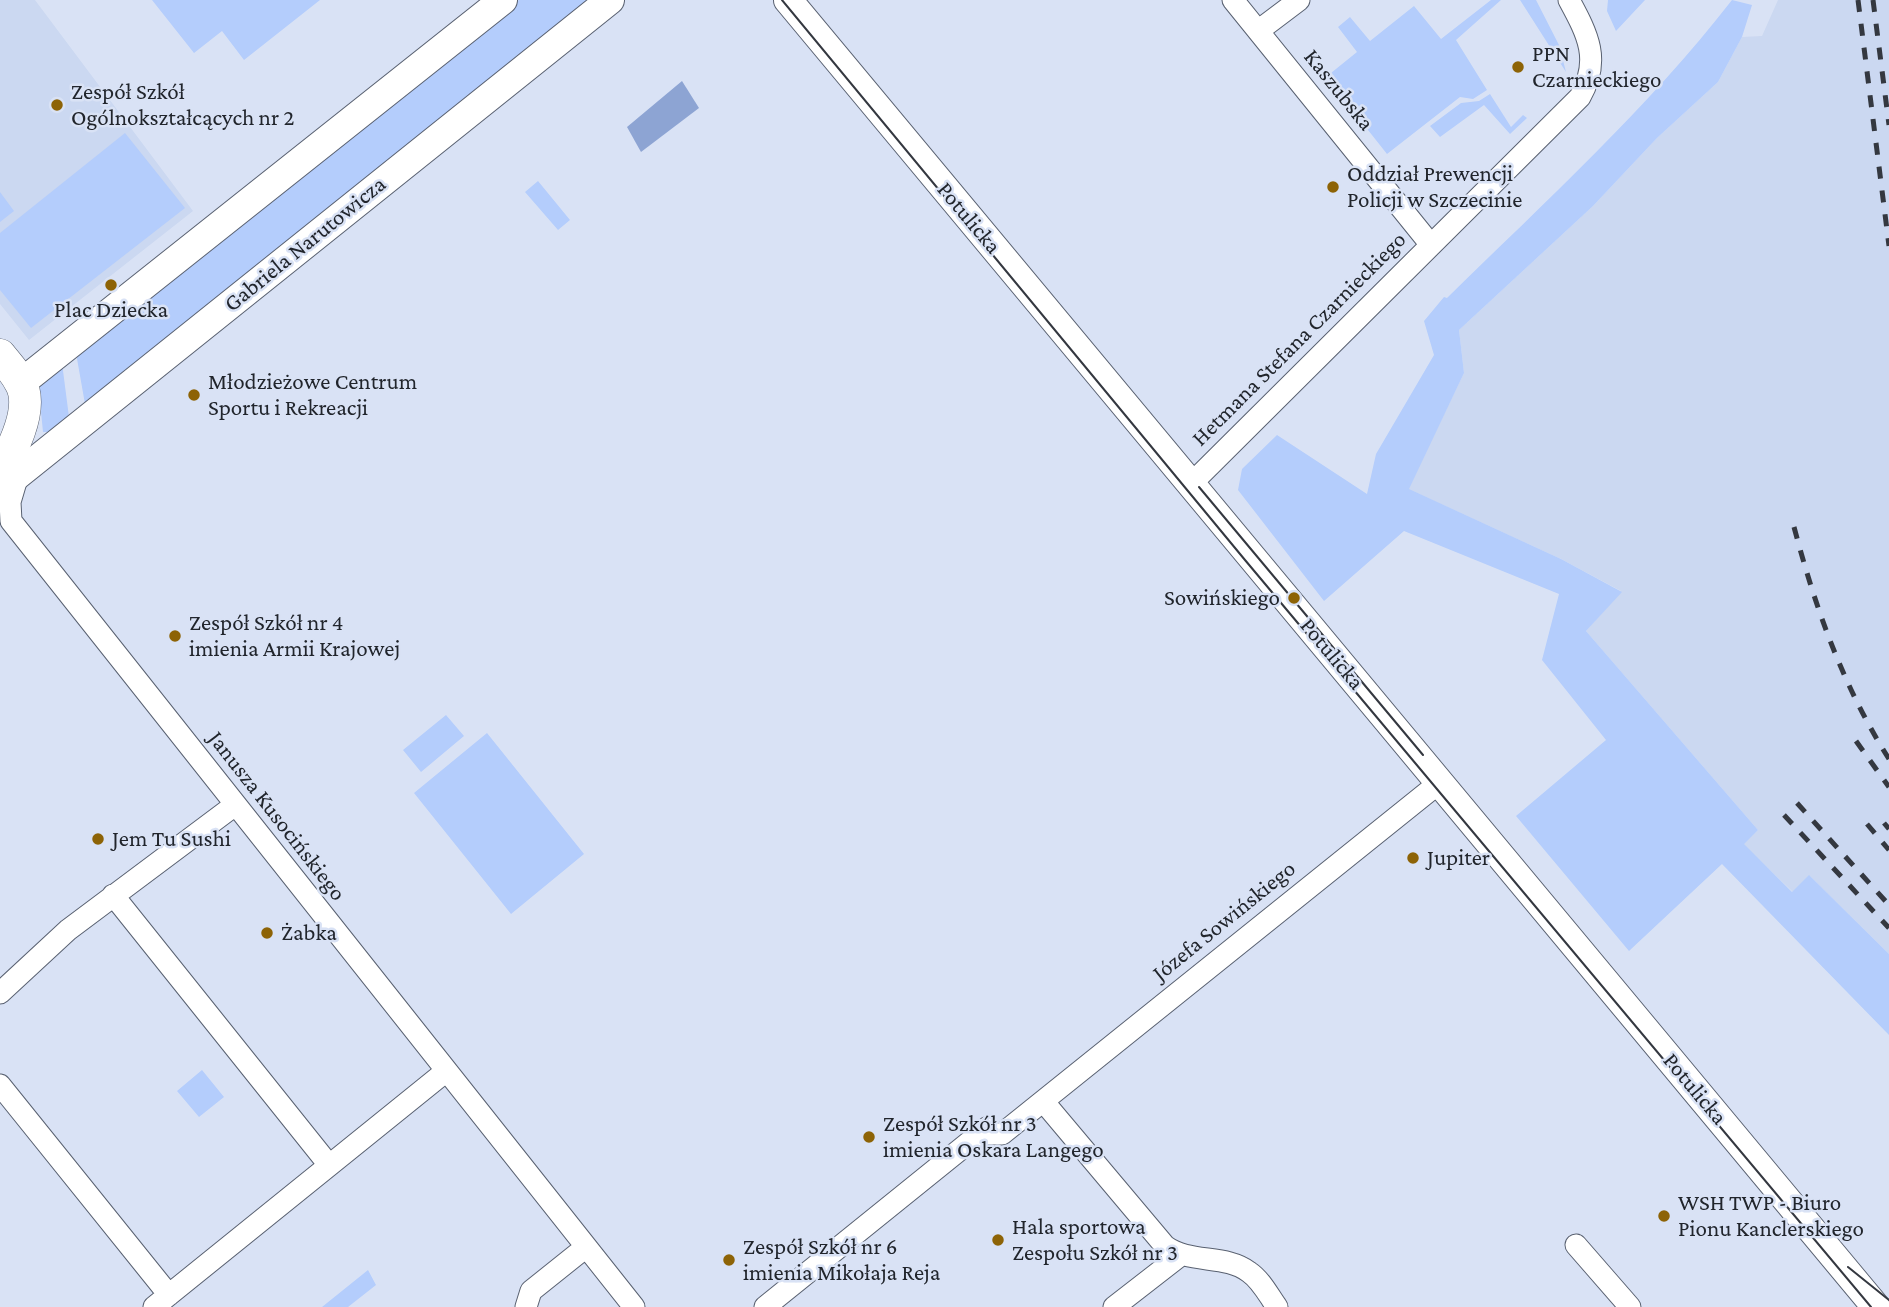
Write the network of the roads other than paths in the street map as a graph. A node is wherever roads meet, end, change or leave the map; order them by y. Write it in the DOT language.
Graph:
graph roads {
  1 [pos="503,0"];
  2 [pos="610,0"];
  3 [pos="788,0"];
  4 [pos="1233,0"];
  5 [pos="1298,0"];
  6 [pos="1569,0"];
  7 [pos="1258,32"];
  8 [pos="1431,245"];
  9 [pos="0,355"];
  10 [pos="11,392"];
  11 [pos="6,479"];
  12 [pos="1191,484"];
  13 [pos="5,520"];
  14 [pos="1438,783"];
  15 [pos="235,805"];
  16 [pos="113,895"];
  17 [pos="0,993"];
  18 [pos="445,1072"];
  19 [pos="0,1086"];
  20 [pos="1043,1101"];
  21 [pos="329,1165"];
  22 [pos="1576,1245"];
  23 [pos="586,1247"];
  24 [pos="1181,1255"];
  25 [pos="162,1301"];
  26 [pos="526,1307"];
  27 [pos="634,1307"];
  28 [pos="765,1307"];
  29 [pos="1114,1307"];
  30 [pos="1277,1307"];
  31 [pos="1630,1307"];
  32 [pos="1876,1307"];
  1 -- 10 [label="street"];
  2 -- 11 [label="street, Gabriela Narutowicza"];
  3 -- 12 [label="street, Potulicka"];
  4 -- 7 [label="street, Kaszubska"];
  5 -- 7 [label="street"];
  6 -- 8 [label="street, Hetmana Stefana Czarnieckiego"];
  7 -- 8 [label="street, Kaszubska"];
  8 -- 12 [label="street, Hetmana Stefana Czarnieckiego"];
  9 -- 10 [label="main road"];
  10 -- 11 [label="main road"];
  11 -- 13 [label="street, Janusza Kusocińskiego"];
  12 -- 14 [label="street, Potulicka"];
  13 -- 15 [label="street, Janusza Kusocińskiego"];
  14 -- 20 [label="street, Józefa Sowińskiego"];
  14 -- 32 [label="street, Potulicka"];
  15 -- 16 [label="street"];
  15 -- 18 [label="street, Janusza Kusocińskiego"];
  16 -- 17 [label="street"];
  16 -- 21 [label="street"];
  18 -- 21 [label="street"];
  18 -- 23 [label="street, Janusza Kusocińskiego"];
  19 -- 25 [label="street"];
  20 -- 24 [label="street"];
  20 -- 28 [label="street, Józefa Sowińskiego"];
  21 -- 25 [label="street"];
  22 -- 31 [label="street"];
  23 -- 26 [label="street"];
  23 -- 27 [label="street, Janusza Kusocińskiego"];
  24 -- 29 [label="street"];
  24 -- 30 [label="street"];
}
